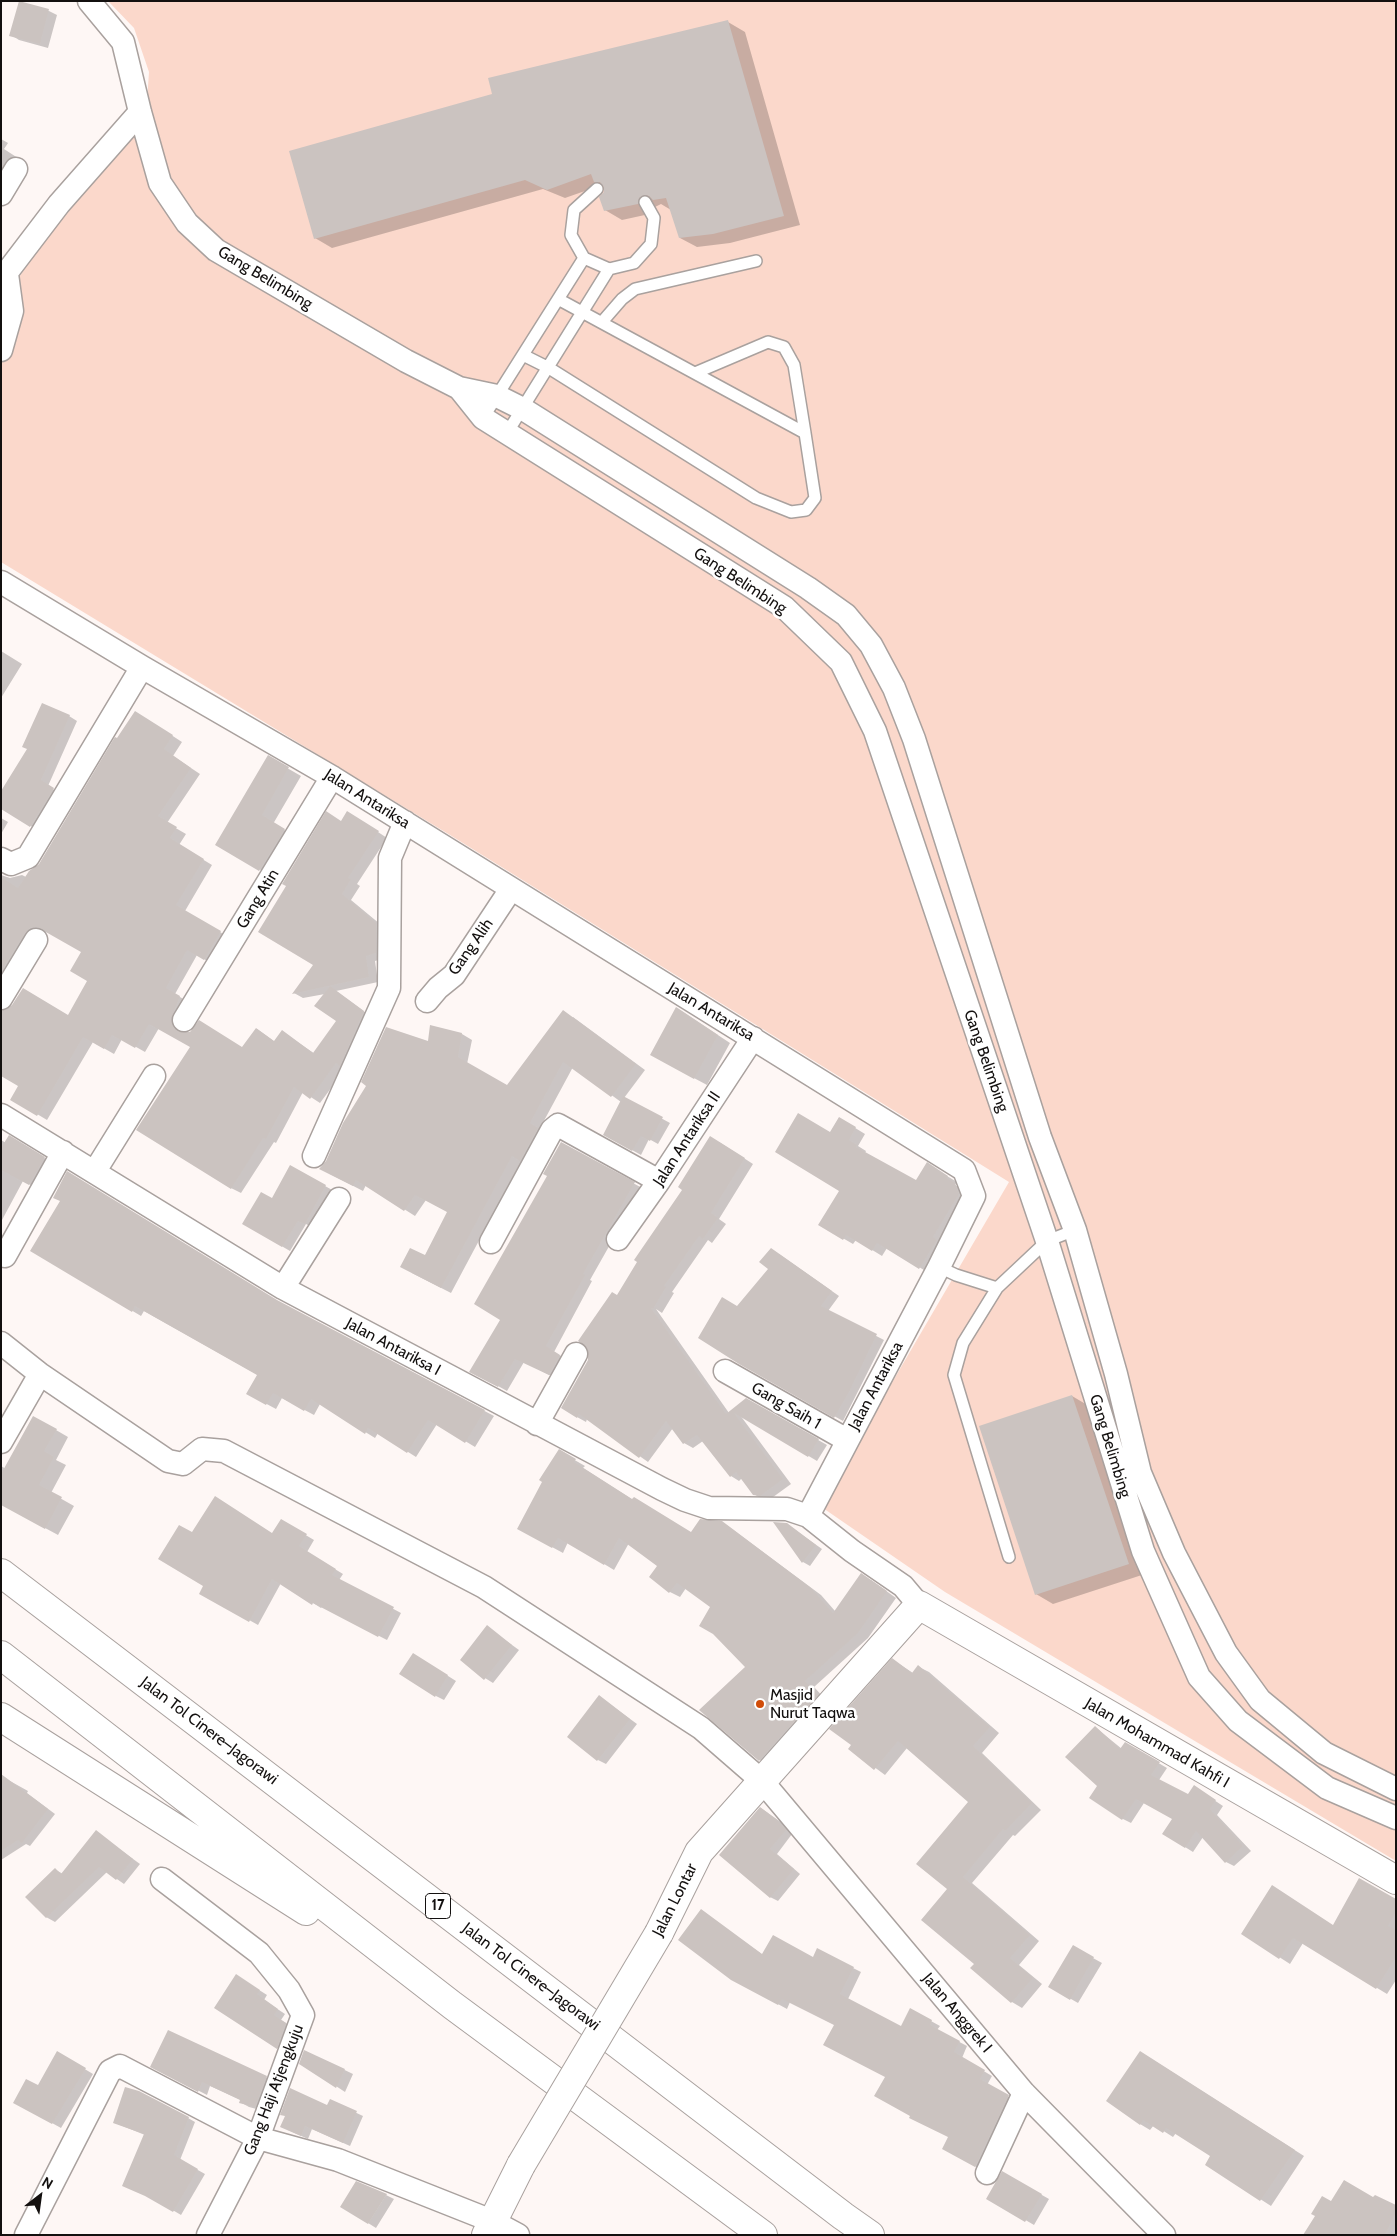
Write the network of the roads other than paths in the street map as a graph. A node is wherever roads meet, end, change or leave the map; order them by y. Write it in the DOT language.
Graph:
graph roads {
  1 [pos="89,1"];
  2 [pos="140,112"];
  3 [pos="16,169"];
  4 [pos="597,189"];
  5 [pos="1,194"];
  6 [pos="645,202"];
  7 [pos="584,258"];
  8 [pos="756,261"];
  9 [pos="609,269"];
  10 [pos="4,277"];
  11 [pos="558,299"];
  12 [pos="584,312"];
  13 [pos="602,322"];
  14 [pos="1,350"];
  15 [pos="523,355"];
  16 [pos="549,368"];
  17 [pos="695,373"];
  18 [pos="459,388"];
  19 [pos="497,396"];
  20 [pos="523,409"];
  21 [pos="483,418"];
  22 [pos="507,433"];
  23 [pos="805,433"];
  24 [pos="1,582"];
  25 [pos="871,645"];
  26 [pos="841,662"];
  27 [pos="142,667"];
  28 [pos="332,777"];
  29 [pos="405,822"];
  30 [pos="1,859"];
  31 [pos="510,889"];
  32 [pos="36,940"];
  33 [pos="1,998"];
  34 [pos="427,1001"];
  35 [pos="184,1020"];
  36 [pos="753,1038"];
  37 [pos="154,1076"];
  38 [pos="1,1115"];
  39 [pos="62,1152"];
  40 [pos="314,1156"];
  41 [pos="95,1171"];
  42 [pos="659,1181"];
  43 [pos="339,1198"];
  44 [pos="1075,1230"];
  45 [pos="618,1239"];
  46 [pos="1047,1241"];
  47 [pos="491,1242"];
  48 [pos="5,1256"];
  49 [pos="939,1267"];
  50 [pos="283,1288"];
  51 [pos="997,1288"];
  52 [pos="1,1343"];
  53 [pos="576,1354"];
  54 [pos="725,1371"];
  55 [pos="40,1374"];
  56 [pos="537,1424"];
  57 [pos="848,1440"];
  58 [pos="1,1442"];
  59 [pos="808,1516"];
  60 [pos="1009,1557"];
  61 [pos="3,1574"];
  62 [pos="919,1605"];
  63 [pos="1,1655"];
  64 [pos="1,1716"];
  65 [pos="762,1781"];
  66 [pos="1396,1790"];
  67 [pos="1396,1818"];
  68 [pos="162,1879"];
  69 [pos="1396,1880"];
  70 [pos="452,2005"];
  71 [pos="1024,2093"];
  72 [pos="258,2138"];
  73 [pos="987,2173"];
  74 [pos="489,2228"];
  75 [pos="26,2235"];
  76 [pos="208,2235"];
  77 [pos="518,2235"];
  78 [pos="764,2235"];
  79 [pos="870,2235"];
  80 [pos="1164,2235"];
  1 -- 2 [label="street, Gang Belimbing"];
  2 -- 10 [label="street"];
  2 -- 18 [label="street, Gang Belimbing"];
  3 -- 5 [label="street"];
  4 -- 7 [label="lane"];
  6 -- 9 [label="lane"];
  7 -- 9 [label="lane"];
  7 -- 11 [label="lane"];
  8 -- 13 [label="lane"];
  9 -- 12 [label="lane"];
  10 -- 14 [label="street"];
  11 -- 12 [label="lane"];
  11 -- 15 [label="lane"];
  12 -- 13 [label="lane"];
  12 -- 16 [label="lane"];
  13 -- 17 [label="lane"];
  15 -- 16 [label="lane"];
  15 -- 19 [label="lane"];
  16 -- 20 [label="lane"];
  16 -- 23 [label="lane"];
  17 -- 23 [label="lane"];
  17 -- 23 [label="lane"];
  18 -- 19 [label="street, Gang Belimbing"];
  18 -- 21 [label="street, Gang Belimbing"];
  19 -- 20 [label="street, Gang Belimbing"];
  19 -- 21 [label="lane"];
  20 -- 22 [label="lane"];
  20 -- 25 [label="street, Gang Belimbing"];
  21 -- 22 [label="street, Gang Belimbing"];
  22 -- 26 [label="street, Gang Belimbing"];
  24 -- 27 [label="street, Jalan Antariksa"];
  25 -- 26 [label="street"];
  25 -- 44 [label="street, Gang Belimbing"];
  26 -- 46 [label="street, Gang Belimbing"];
  27 -- 28 [label="street, Jalan Antariksa"];
  27 -- 30 [label="street"];
  28 -- 29 [label="street, Jalan Antariksa"];
  28 -- 35 [label="street, Gang Atin"];
  29 -- 31 [label="street, Jalan Antariksa"];
  29 -- 40 [label="street"];
  31 -- 34 [label="street, Gang Alih"];
  31 -- 36 [label="street, Jalan Antariksa"];
  32 -- 33 [label="street"];
  36 -- 42 [label="street, Jalan Antariksa II"];
  36 -- 49 [label="street, Jalan Antariksa"];
  37 -- 41 [label="street"];
  38 -- 39 [label="street, Jalan Antariksa I"];
  39 -- 41 [label="street, Jalan Antariksa I"];
  39 -- 48 [label="street"];
  41 -- 50 [label="street, Jalan Antariksa I"];
  42 -- 45 [label="street, Jalan Antariksa II"];
  42 -- 47 [label="street"];
  43 -- 50 [label="street"];
  44 -- 46 [label="lane"];
  44 -- 66 [label="street, Gang Belimbing"];
  46 -- 51 [label="lane"];
  46 -- 67 [label="street, Gang Belimbing"];
  49 -- 51 [label="lane"];
  49 -- 57 [label="street, Jalan Antariksa"];
  50 -- 56 [label="street, Jalan Antariksa I"];
  51 -- 60 [label="lane"];
  52 -- 55 [label="street"];
  53 -- 56 [label="street"];
  54 -- 57 [label="street, Gang Saih 1"];
  55 -- 58 [label="street"];
  55 -- 65 [label="street, Jalan Anggrek I"];
  56 -- 59 [label="street, Jalan Antariksa I"];
  57 -- 59 [label="street, Jalan Antariksa"];
  59 -- 62 [label="street"];
  61 -- 79 [label="main road, Jalan Tol Cinere–Jagorawi / 17"];
  62 -- 65 [label="main road, Jalan Lontar"];
  62 -- 69 [label="main road, Jalan Mohammad Kahfi I"];
  63 -- 70 [label="main road"];
  64 -- 70 [label="main road"];
  65 -- 71 [label="street, Jalan Anggrek I"];
  65 -- 74 [label="main road, Jalan Lontar, bridge"];
  68 -- 72 [label="street, Gang Haji Atjengkuju"];
  70 -- 78 [label="main road"];
  71 -- 73 [label="street"];
  71 -- 80 [label="street, Jalan Anggrek I"];
  72 -- 74 [label="street"];
  72 -- 75 [label="street"];
  72 -- 76 [label="street, Gang Haji Atjengkuju"];
  74 -- 77 [label="street"];
}
